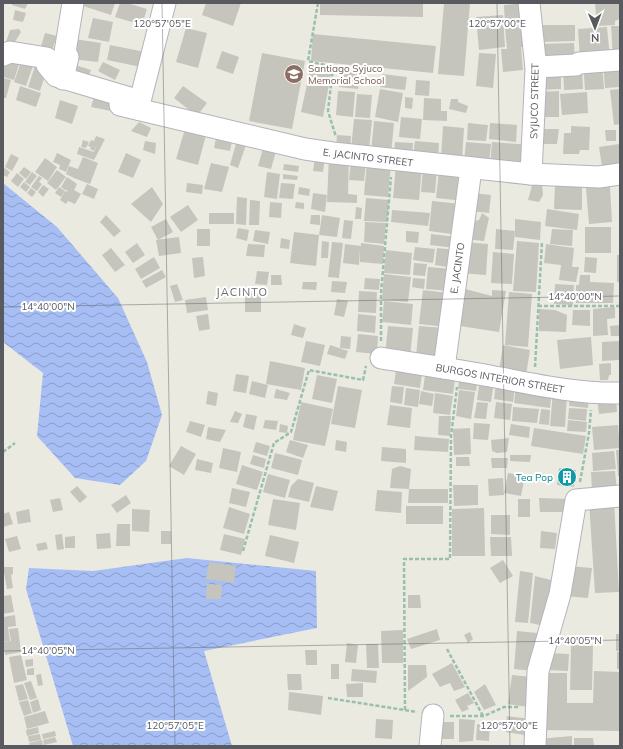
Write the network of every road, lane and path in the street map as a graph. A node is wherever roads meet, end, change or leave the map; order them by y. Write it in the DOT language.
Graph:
graph roads {
  1 [pos="73,3"];
  2 [pos="166,3"];
  3 [pos="318,3"];
  4 [pos="529,3"];
  5 [pos="3,55"];
  6 [pos="620,60"];
  7 [pos="536,67"];
  8 [pos="63,79"];
  9 [pos="133,105"];
  10 [pos="333,153"];
  11 [pos="393,160"];
  12 [pos="470,169"];
  13 [pos="531,174"];
  14 [pos="620,174"];
  15 [pos="542,242"];
  16 [pos="538,306"];
  17 [pos="620,306"];
  18 [pos="381,358"];
  19 [pos="452,369"];
  20 [pos="534,384"];
  21 [pos="620,393"];
  22 [pos="592,394"];
  23 [pos="15,443"];
  24 [pos="3,452"];
  25 [pos="620,496"];
  26 [pos="576,500"];
  27 [pos="243,551"];
  28 [pos="447,649"];
  29 [pos="404,710"];
  30 [pos="433,715"];
  31 [pos="484,716"];
  32 [pos="430,746"];
  33 [pos="535,746"];
  1 -- 8 [label="street"];
  2 -- 9 [label="street"];
  3 -- 10 [label="path"];
  4 -- 7 [label="street, SYJUCO STREET"];
  5 -- 8 [label="street"];
  6 -- 7 [label="street"];
  7 -- 13 [label="street, SYJUCO STREET"];
  8 -- 9 [label="street, E. JACINTO STREET"];
  9 -- 10 [label="street, E. JACINTO STREET"];
  10 -- 11 [label="street, E. JACINTO STREET"];
  11 -- 12 [label="street, E. JACINTO STREET"];
  11 -- 18 [label="path"];
  12 -- 13 [label="street, E. JACINTO STREET"];
  12 -- 19 [label="street, E. JACINTO"];
  13 -- 14 [label="street, E. JACINTO STREET"];
  15 -- 16 [label="path"];
  16 -- 17 [label="path"];
  16 -- 20 [label="path"];
  18 -- 19 [label="street, BURGOS INTERIOR STREET"];
  18 -- 27 [label="path"];
  19 -- 20 [label="street, BURGOS INTERIOR STREET"];
  19 -- 29 [label="path"];
  20 -- 22 [label="street, BURGOS INTERIOR STREET"];
  21 -- 22 [label="street, BURGOS INTERIOR STREET"];
  22 -- 26 [label="path"];
  23 -- 24 [label="path"];
  25 -- 26 [label="street"];
  26 -- 33 [label="street"];
  28 -- 31 [label="path"];
  30 -- 32 [label="street"];
}
